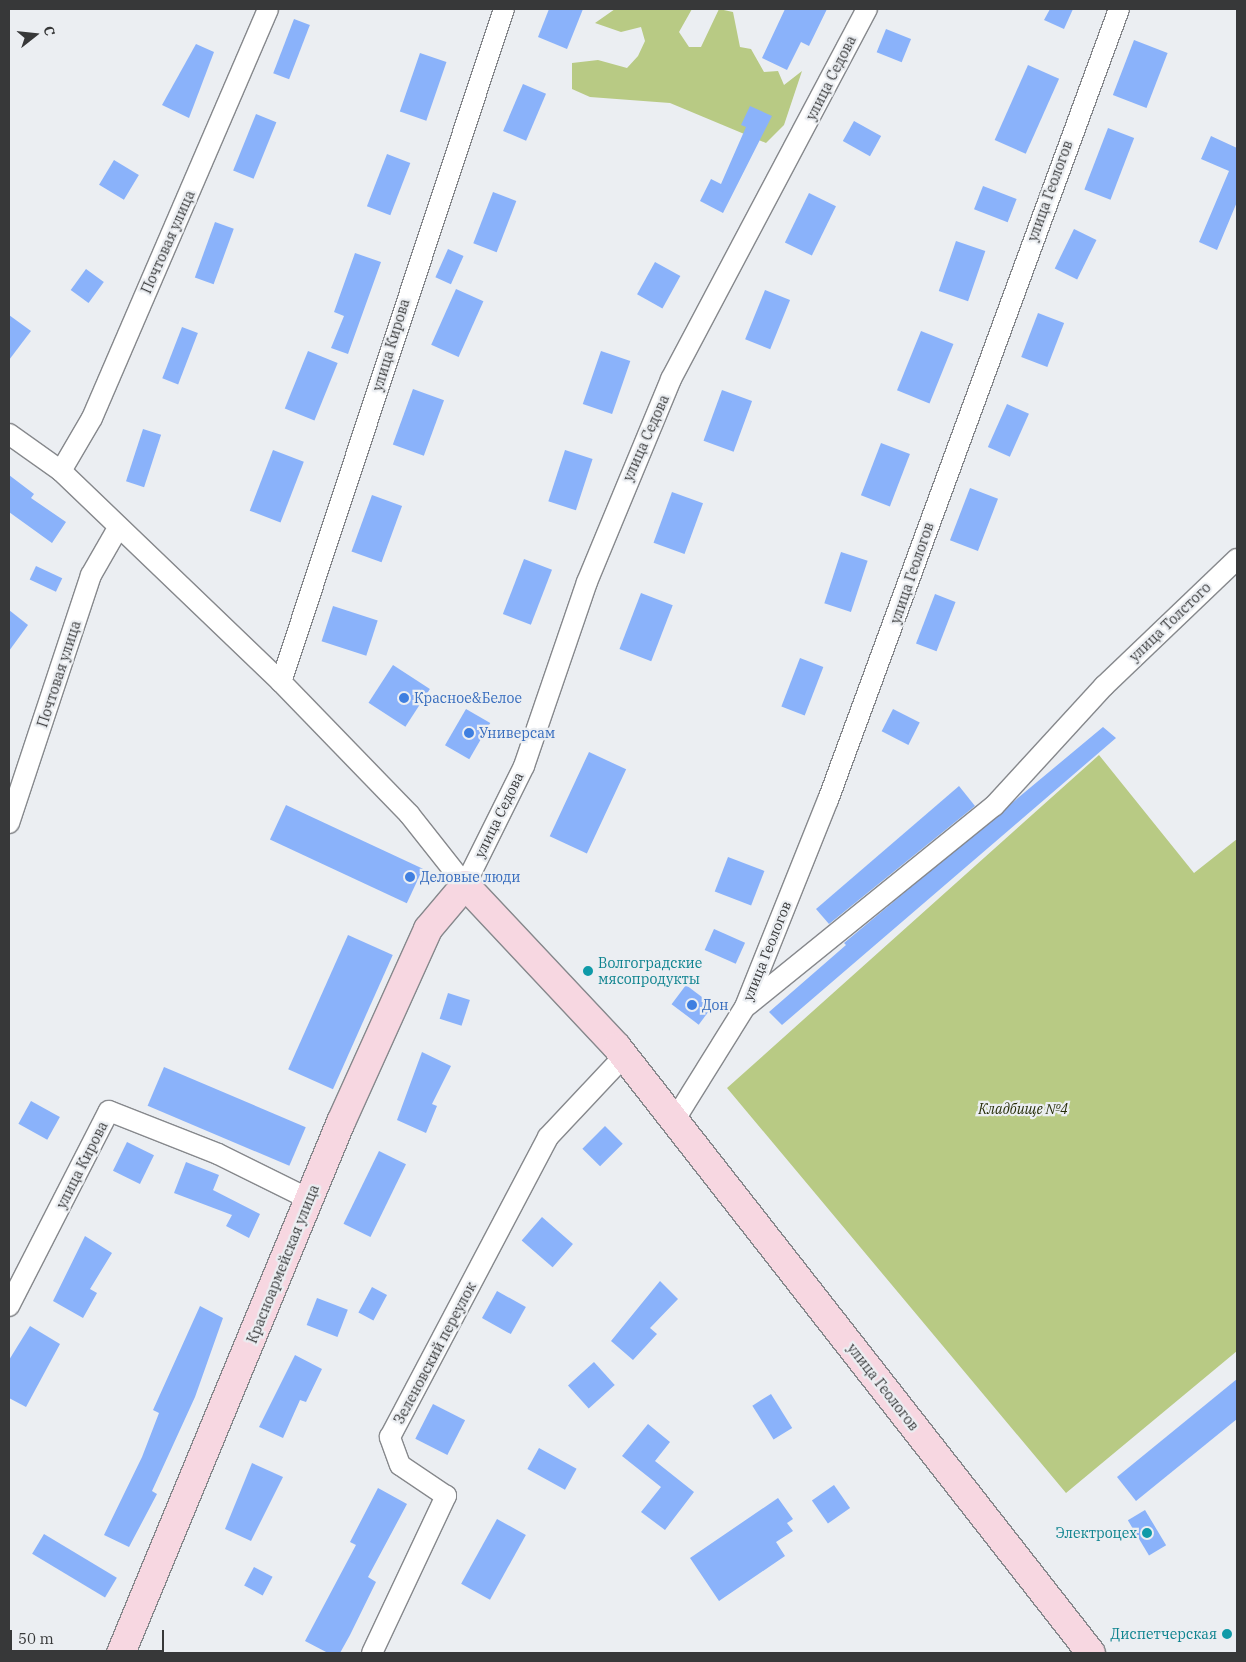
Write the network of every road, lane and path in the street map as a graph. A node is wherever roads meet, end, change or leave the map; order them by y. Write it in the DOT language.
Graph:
graph roads {
  1 [pos="268,9"];
  2 [pos="504,9"];
  3 [pos="867,9"];
  4 [pos="1119,9"];
  5 [pos="9,434"];
  6 [pos="61,472"];
  7 [pos="118,528"];
  8 [pos="1237,559"];
  9 [pos="281,682"];
  10 [pos="9,823"];
  11 [pos="465,885"];
  12 [pos="745,1007"];
  13 [pos="624,1056"];
  14 [pos="674,1122"];
  15 [pos="310,1199"];
  16 [pos="9,1306"];
  17 [pos="121,1653"];
  18 [pos="372,1653"];
  19 [pos="1091,1653"];
  1 -- 6 [label="street, Почтовая улица"];
  2 -- 9 [label="street, улица Кирова"];
  3 -- 11 [label="street, улица Седова"];
  4 -- 12 [label="street, улица Геологов"];
  5 -- 6 [label="street"];
  6 -- 7 [label="street"];
  7 -- 9 [label="street"];
  7 -- 10 [label="street, Почтовая улица"];
  8 -- 12 [label="street, улица Толстого"];
  9 -- 11 [label="street"];
  11 -- 13 [label="street, улица Геологов"];
  11 -- 15 [label="street, Красноармейская улица"];
  12 -- 14 [label="street, улица Геологов"];
  13 -- 14 [label="street, улица Геологов"];
  13 -- 18 [label="street, Зеленовский переулок"];
  14 -- 19 [label="street, улица Геологов"];
  15 -- 16 [label="street, улица Кирова"];
  15 -- 17 [label="street, Красноармейская улица"];
}
